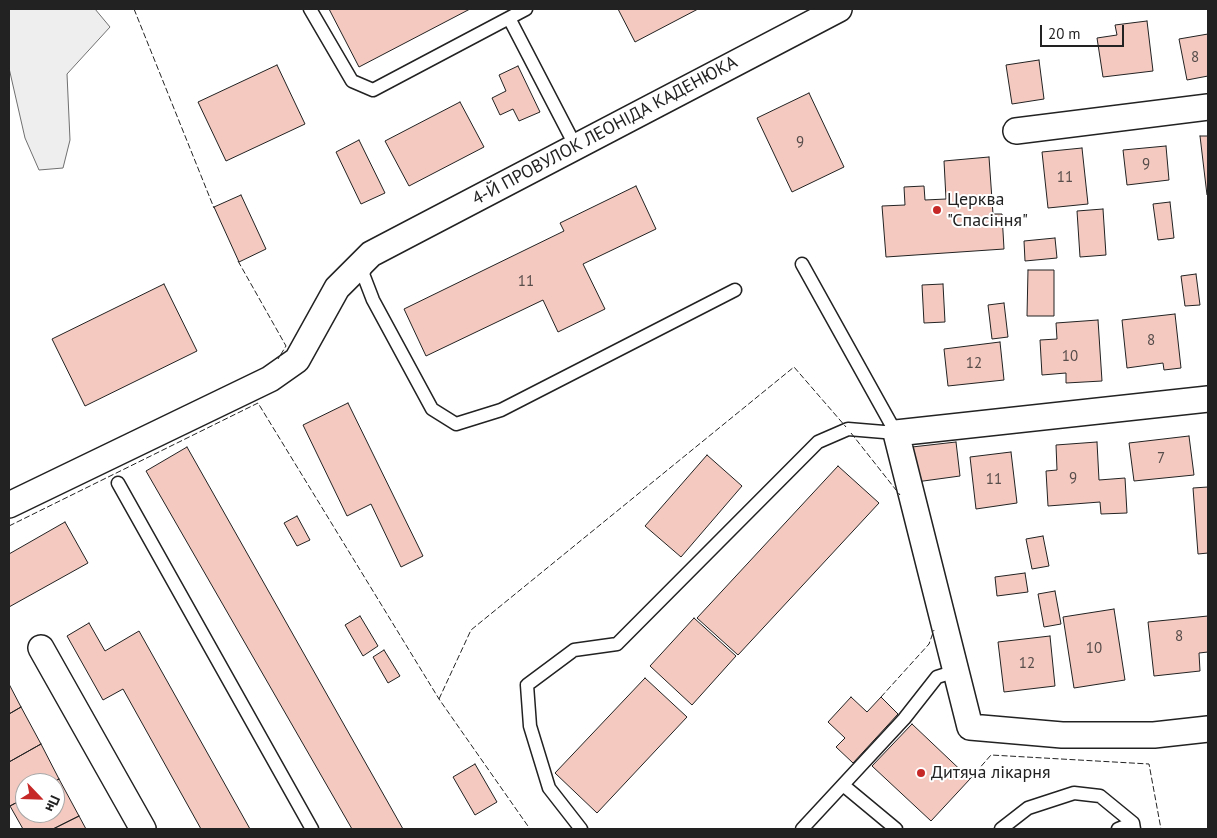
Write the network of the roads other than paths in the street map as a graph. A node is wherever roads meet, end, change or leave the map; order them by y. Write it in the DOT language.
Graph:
graph roads {
  1 [pos="310,9"];
  2 [pos="526,9"];
  3 [pos="839,9"];
  4 [pos="510,18"];
  5 [pos="1208,107"];
  6 [pos="1016,131"];
  7 [pos="576,147"];
  8 [pos="371,254"];
  9 [pos="802,264"];
  10 [pos="735,290"];
  11 [pos="1208,399"];
  12 [pos="896,433"];
  13 [pos="118,483"];
  14 [pos="9,505"];
  15 [pos="41,648"];
  16 [pos="956,671"];
  17 [pos="1208,730"];
  18 [pos="843,785"];
  19 [pos="1133,826"];
  20 [pos="143,829"];
  21 [pos="312,829"];
  22 [pos="581,829"];
  23 [pos="802,829"];
  24 [pos="896,829"];
  25 [pos="1001,829"];
  26 [pos="1118,829"];
  1 -- 4 [label="lane"];
  2 -- 4 [label="lane"];
  3 -- 7 [label="street, 4-Й ПРОВУЛОК ЛЕОНІДА КАДЕНЮКА"];
  4 -- 7 [label="lane"];
  5 -- 6 [label="street"];
  7 -- 8 [label="street, 4-Й ПРОВУЛОК ЛЕОНІДА КАДЕНЮКА"];
  8 -- 10 [label="lane"];
  8 -- 14 [label="street, 4-Й ПРОВУЛОК ЛЕОНІДА КАДЕНЮКА"];
  9 -- 12 [label="lane"];
  11 -- 12 [label="street"];
  12 -- 16 [label="street"];
  12 -- 22 [label="lane"];
  13 -- 21 [label="lane"];
  15 -- 20 [label="street"];
  16 -- 17 [label="street"];
  16 -- 18 [label="lane"];
  18 -- 23 [label="lane"];
  18 -- 24 [label="lane"];
  19 -- 25 [label="lane"];
  19 -- 26 [label="lane"];
}
